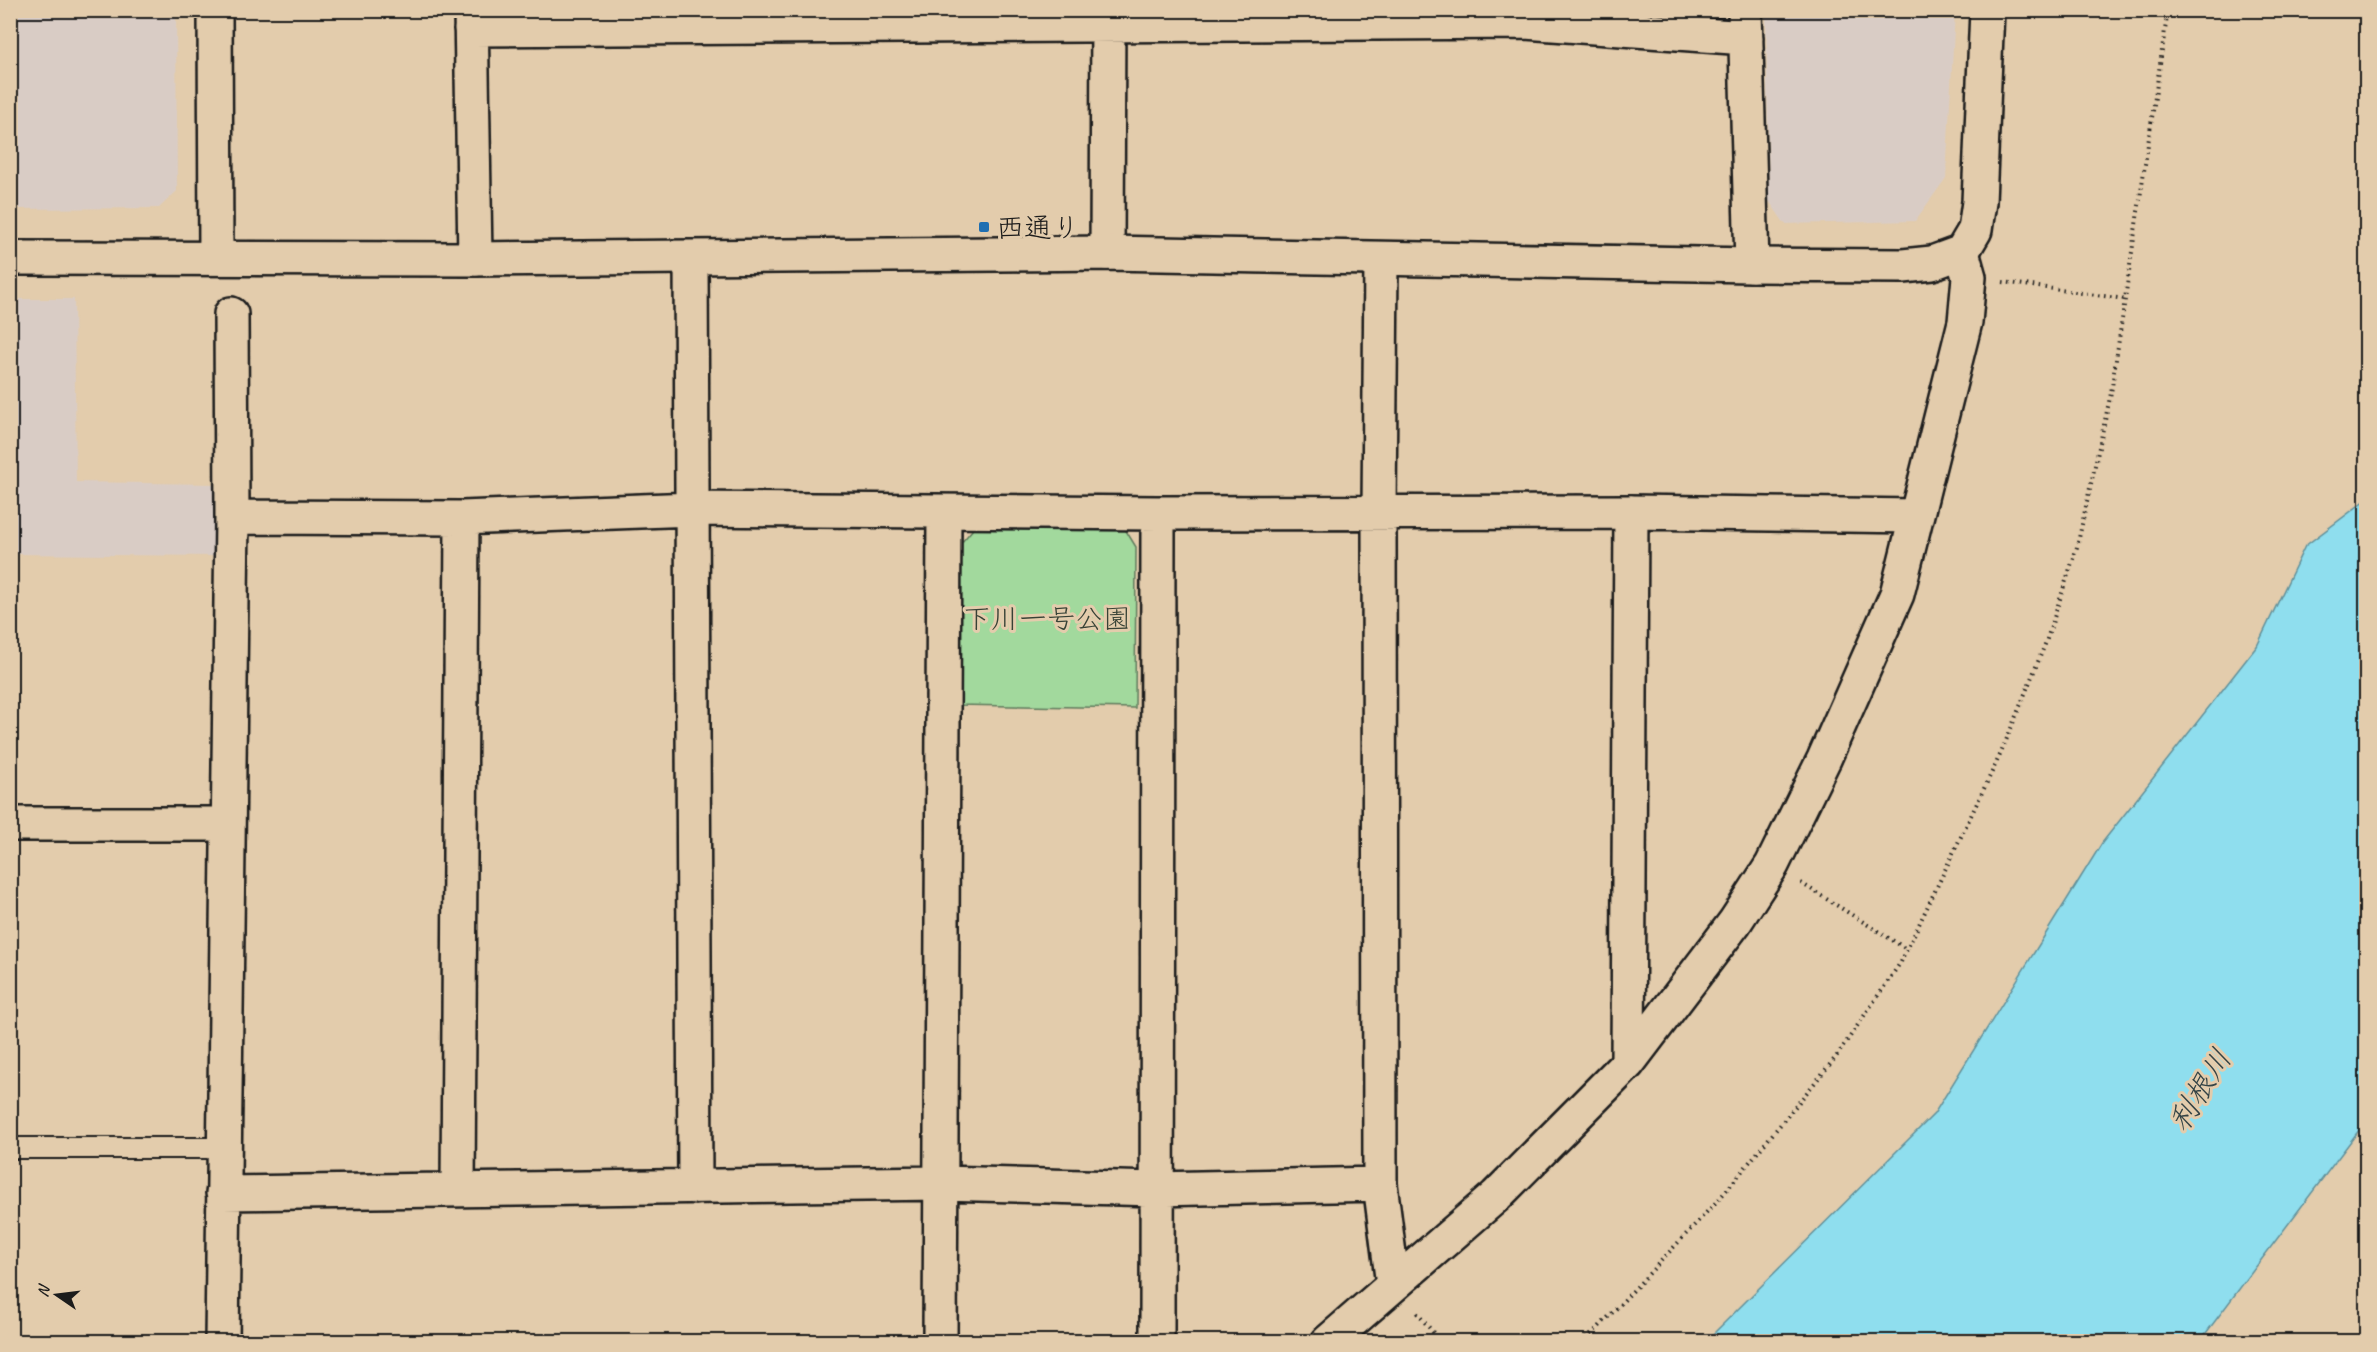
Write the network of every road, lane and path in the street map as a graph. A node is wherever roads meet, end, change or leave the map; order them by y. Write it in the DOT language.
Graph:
graph roads {
  1 [pos="215,10"];
  2 [pos="1987,10"];
  3 [pos="2168,10"];
  4 [pos="1526,16"];
  5 [pos="1326,17"];
  6 [pos="901,18"];
  7 [pos="1108,18"];
  8 [pos="687,19"];
  9 [pos="471,20"];
  10 [pos="1745,24"];
  11 [pos="1107,253"];
  12 [pos="10,258"];
  13 [pos="216,258"];
  14 [pos="691,258"];
  15 [pos="475,259"];
  16 [pos="1381,260"];
  17 [pos="1752,265"];
  18 [pos="1965,265"];
  19 [pos="2125,299"];
  20 [pos="231,314"];
  21 [pos="692,509"];
  22 [pos="944,512"];
  23 [pos="1378,512"];
  24 [pos="1631,512"];
  25 [pos="1158,513"];
  26 [pos="1916,516"];
  27 [pos="232,517"];
  28 [pos="462,518"];
  29 [pos="10,824"];
  30 [pos="228,824"];
  31 [pos="1772,865"];
  32 [pos="1908,950"];
  33 [pos="1628,1063"];
  34 [pos="10,1148"];
  35 [pos="223,1148"];
  36 [pos="941,1183"];
  37 [pos="1380,1184"];
  38 [pos="695,1187"];
  39 [pos="1156,1189"];
  40 [pos="458,1190"];
  41 [pos="223,1193"];
  42 [pos="1393,1284"];
  43 [pos="222,1341"];
  44 [pos="940,1341"];
  45 [pos="1157,1341"];
  46 [pos="1328,1341"];
  47 [pos="1581,1341"];
  1 -- 13 [label="street"];
  2 -- 18 [label="street"];
  3 -- 19 [label="path"];
  4 -- 5 [label="street"];
  4 -- 10 [label="street"];
  5 -- 7 [label="street"];
  6 -- 7 [label="street"];
  6 -- 8 [label="street"];
  7 -- 11 [label="street"];
  8 -- 9 [label="street"];
  9 -- 15 [label="street"];
  10 -- 17 [label="street"];
  11 -- 14 [label="street"];
  11 -- 16 [label="street"];
  12 -- 13 [label="street"];
  13 -- 15 [label="street"];
  14 -- 15 [label="street"];
  14 -- 21 [label="street"];
  16 -- 17 [label="street"];
  16 -- 23 [label="street"];
  17 -- 18 [label="street"];
  18 -- 19 [label="path"];
  18 -- 26 [label="street"];
  19 -- 32 [label="path"];
  20 -- 27 [label="street"];
  21 -- 22 [label="street"];
  21 -- 28 [label="street"];
  21 -- 38 [label="street"];
  22 -- 25 [label="street"];
  22 -- 36 [label="street"];
  23 -- 24 [label="street"];
  23 -- 25 [label="street"];
  23 -- 37 [label="street"];
  24 -- 26 [label="street"];
  24 -- 33 [label="street"];
  25 -- 39 [label="street"];
  26 -- 31 [label="street"];
  27 -- 28 [label="street"];
  27 -- 30 [label="street"];
  28 -- 40 [label="street"];
  29 -- 30 [label="street"];
  30 -- 35 [label="street"];
  31 -- 32 [label="path"];
  31 -- 33 [label="street"];
  32 -- 47 [label="path"];
  33 -- 42 [label="street"];
  34 -- 35 [label="lane"];
  35 -- 41 [label="street"];
  36 -- 38 [label="street"];
  36 -- 39 [label="street"];
  36 -- 44 [label="street"];
  37 -- 39 [label="street"];
  37 -- 42 [label="street"];
  38 -- 40 [label="street"];
  39 -- 45 [label="street"];
  40 -- 41 [label="street"];
  41 -- 43 [label="street"];
  42 -- 46 [label="street"];
}
